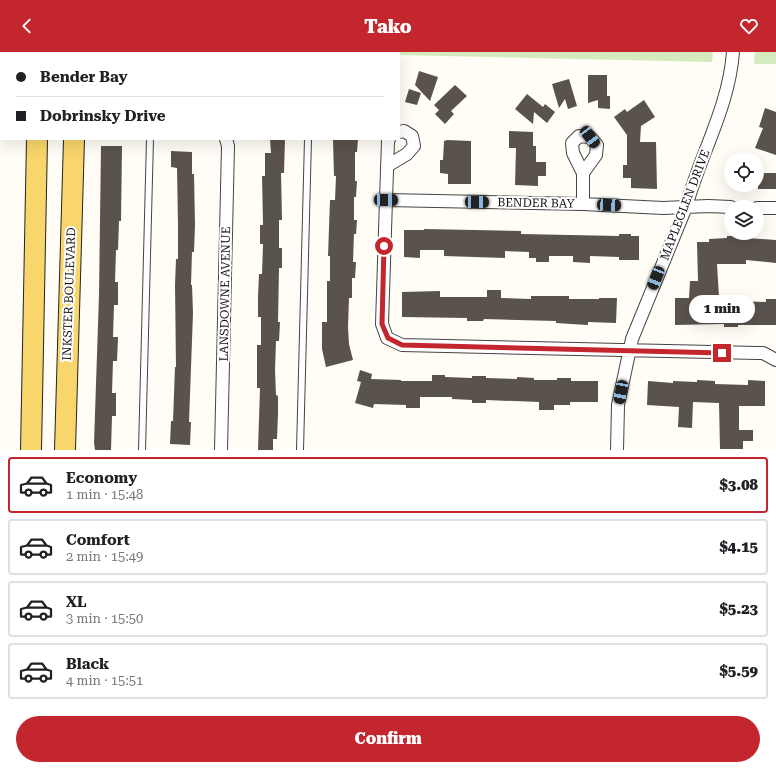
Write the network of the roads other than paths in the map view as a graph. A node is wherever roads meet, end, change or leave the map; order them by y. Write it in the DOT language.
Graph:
graph roads {
  1 [pos="733,52"];
  2 [pos="400,132"];
  3 [pos="36,140"];
  4 [pos="74,140"];
  5 [pos="150,140"];
  6 [pos="226,140"];
  7 [pos="308,140"];
  8 [pos="389,140"];
  9 [pos="387,166"];
  10 [pos="583,173"];
  11 [pos="386,200"];
  12 [pos="583,204"];
  13 [pos="686,207"];
  14 [pos="724,207"];
  15 [pos="764,208"];
  16 [pos="776,208"];
  17 [pos="630,351"];
  18 [pos="776,360"];
  19 [pos="31,450"];
  20 [pos="65,450"];
  21 [pos="142,450"];
  22 [pos="221,450"];
  23 [pos="300,450"];
  24 [pos="617,450"];
  1 -- 13 [label="street, MAPLEGLEN DRIVE"];
  2 -- 9 [label="street"];
  3 -- 19 [label="main road"];
  4 -- 20 [label="main road, INKSTER BOULEVARD"];
  5 -- 21 [label="lane"];
  6 -- 22 [label="street, LANSDOWNE AVENUE"];
  7 -- 23 [label="lane"];
  8 -- 9 [label="street"];
  9 -- 11 [label="street"];
  10 -- 12 [label="street"];
  11 -- 12 [label="street, BENDER BAY"];
  11 -- 17 [label="street"];
  12 -- 13 [label="street, BENDER BAY"];
  13 -- 14 [label="street, BENDER BAY"];
  13 -- 17 [label="street, MAPLEGLEN DRIVE"];
  15 -- 16 [label="street"];
  17 -- 18 [label="street"];
  17 -- 24 [label="street, MAPLEGLEN DRIVE"];
}
